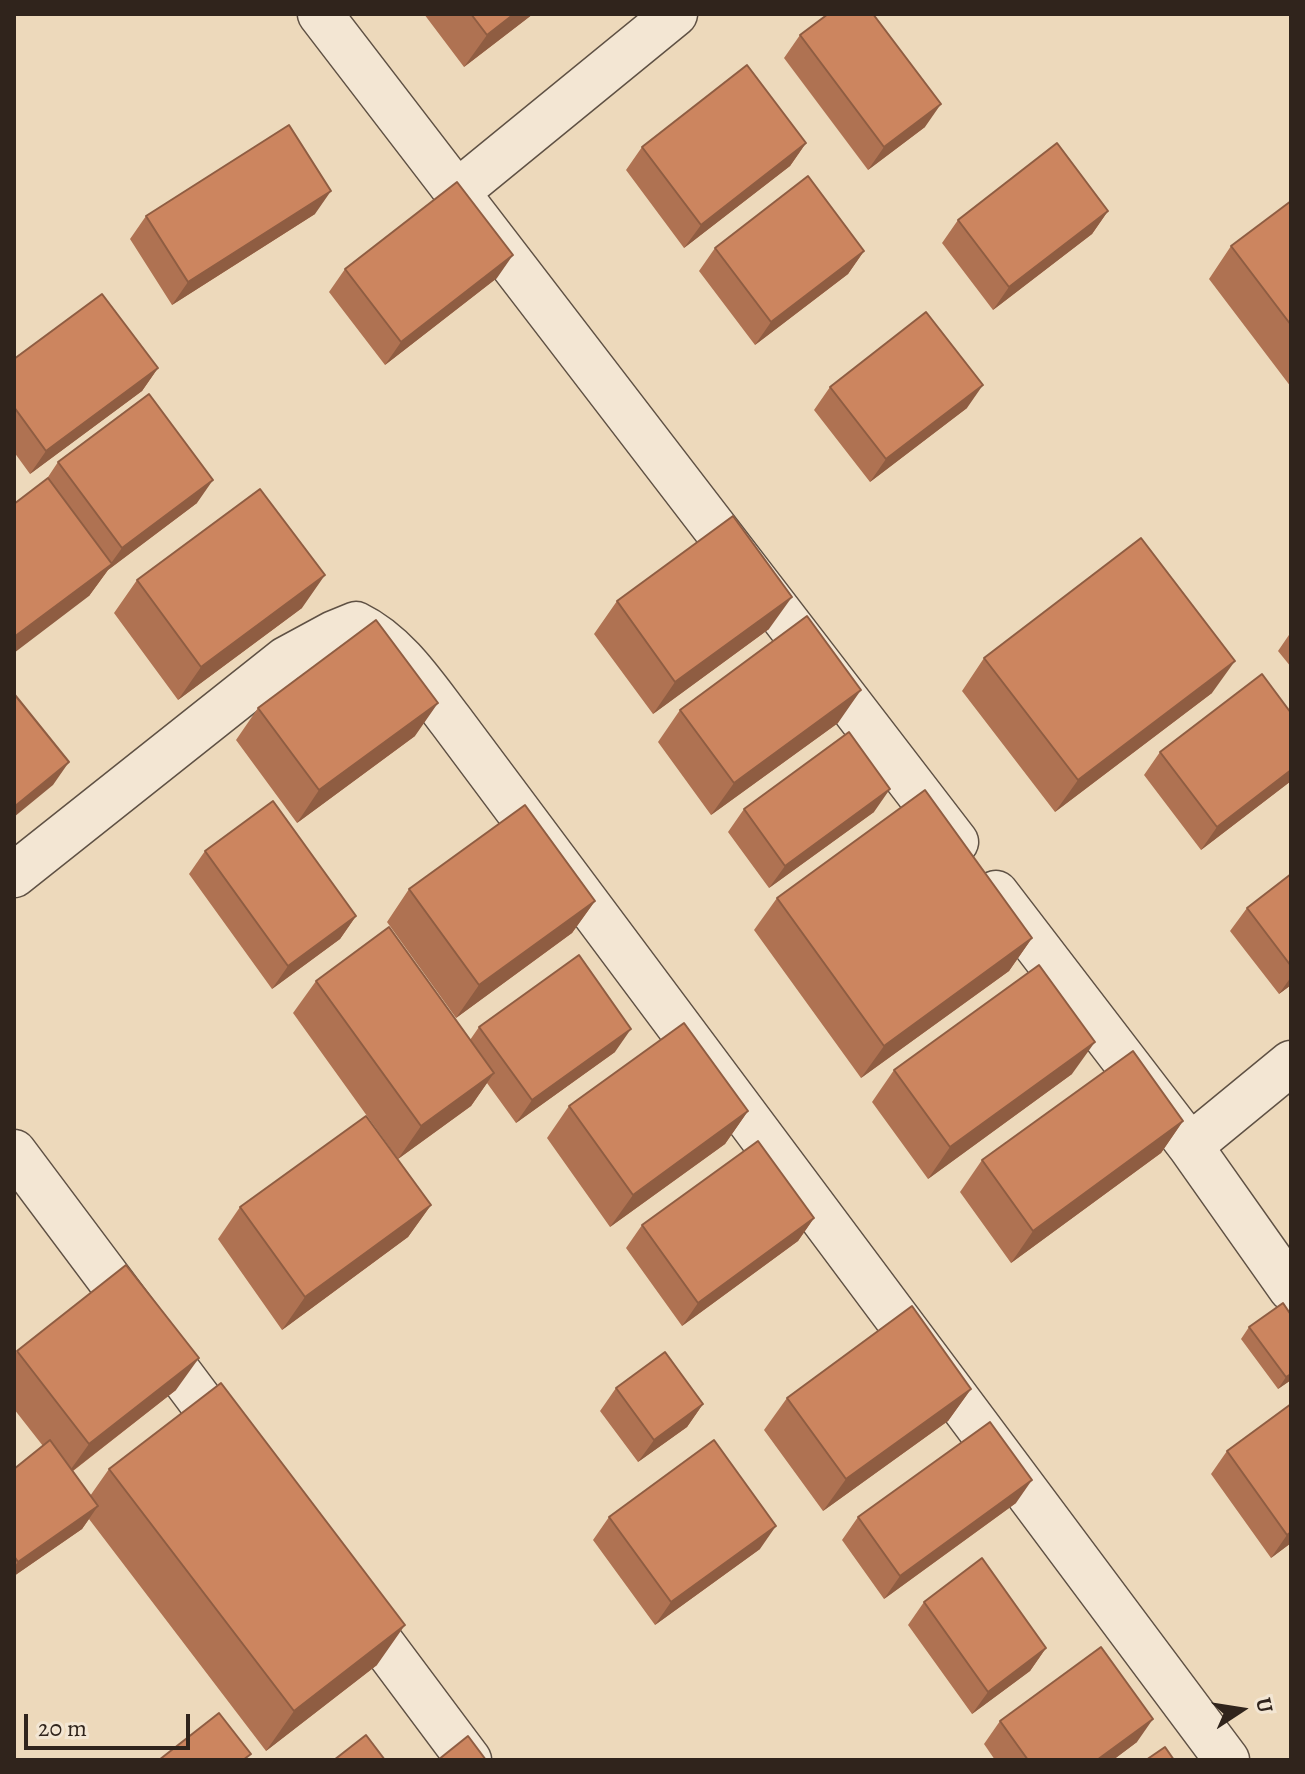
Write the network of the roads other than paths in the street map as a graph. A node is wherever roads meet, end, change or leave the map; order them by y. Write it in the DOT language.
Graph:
graph roads {
  1 [pos="320,14"];
  2 [pos="675,14"];
  3 [pos="456,193"];
  4 [pos="14,875"];
  5 [pos="1291,1063"];
  6 [pos="1190,1146"];
  7 [pos="14,1152"];
  8 [pos="1291,1289"];
  9 [pos="261,1481"];
  10 [pos="327,1570"];
  11 [pos="469,1760"];
  12 [pos="1227,1760"];
  1 -- 3 [label="street"];
  2 -- 3 [label="street"];
  3 -- 6 [label="street"];
  4 -- 12 [label="street"];
  5 -- 6 [label="street"];
  6 -- 8 [label="street"];
  7 -- 9 [label="street"];
  10 -- 11 [label="street"];
}
